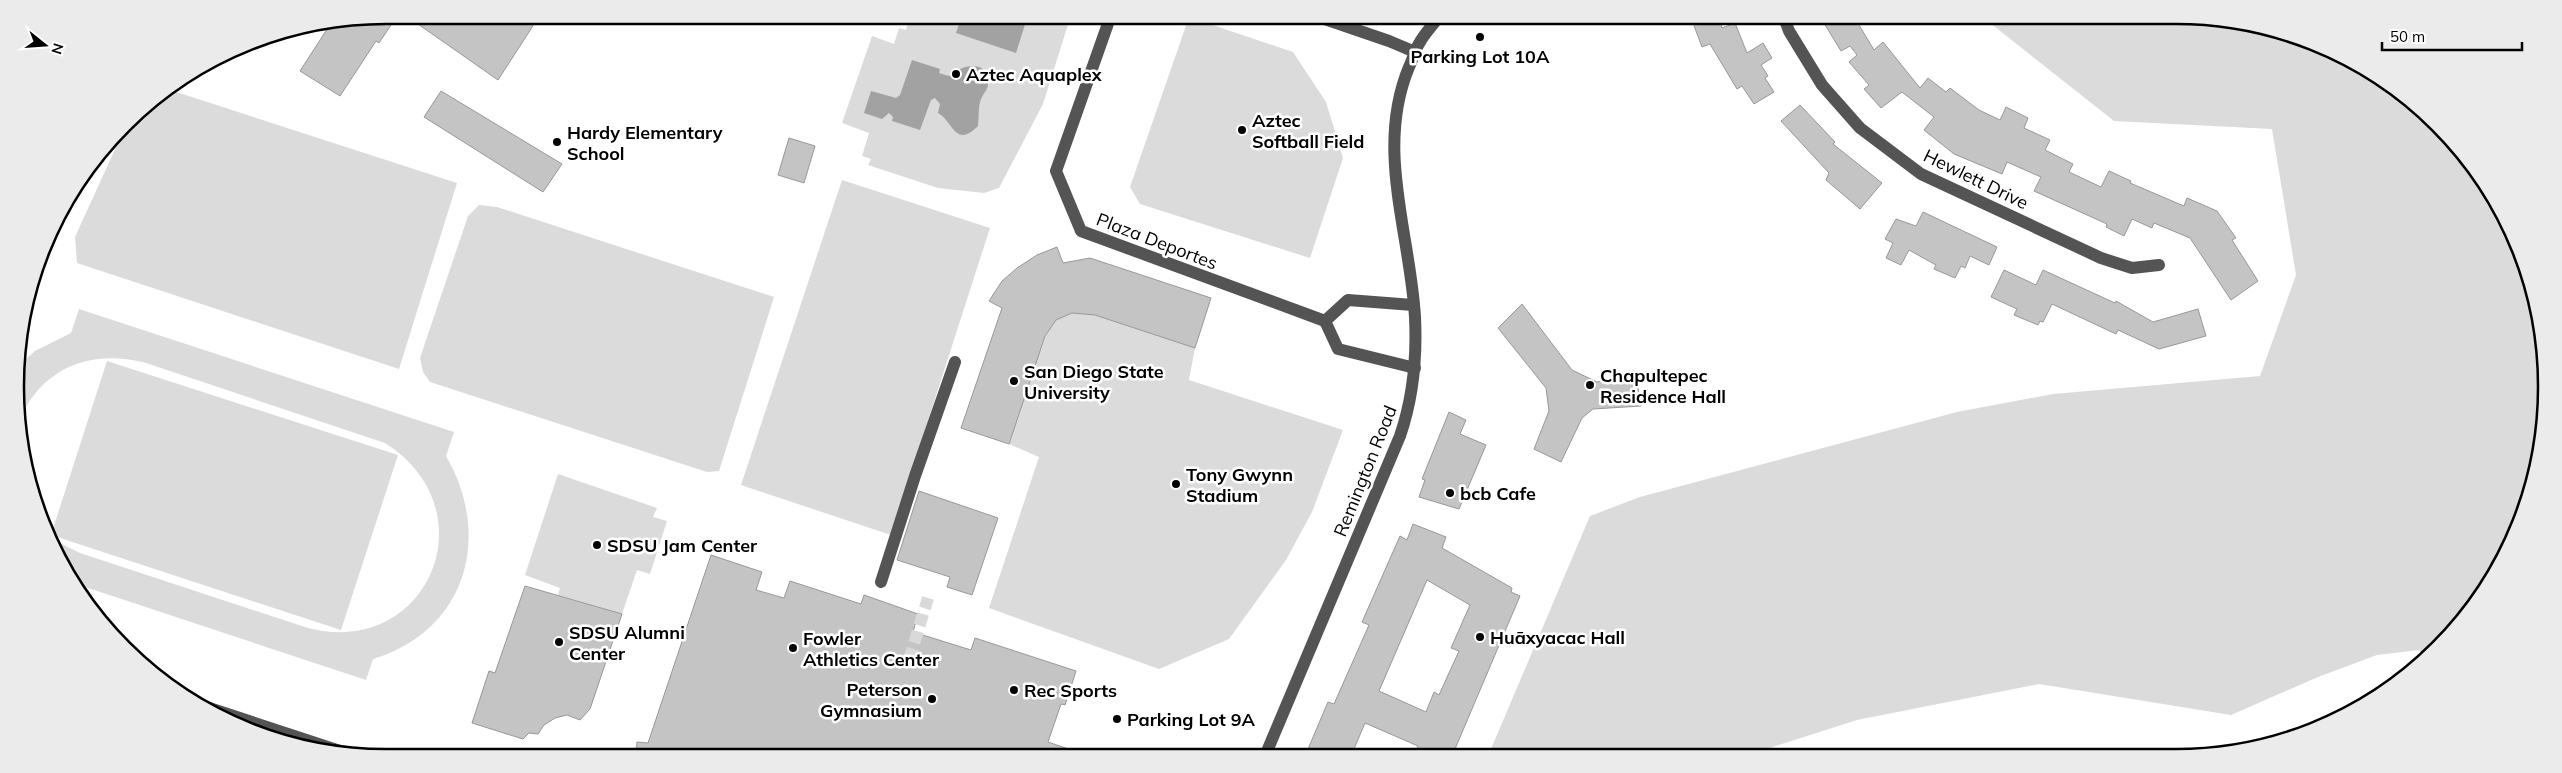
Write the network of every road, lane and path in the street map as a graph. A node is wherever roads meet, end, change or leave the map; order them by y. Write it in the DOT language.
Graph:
graph roads {
  1 [pos="1108,24"];
  2 [pos="1339,24"];
  3 [pos="1433,24"];
  4 [pos="1786,24"];
  5 [pos="1415,52"];
  6 [pos="2159,265"];
  7 [pos="1413,305"];
  8 [pos="1325,320"];
  9 [pos="956,362"];
  10 [pos="1415,368"];
  11 [pos="881,582"];
  12 [pos="238,718"];
  13 [pos="306,740"];
  14 [pos="1267,749"];
  1 -- 8 [label="street, Plaza Deportes"];
  2 -- 5 [label="street"];
  3 -- 5 [label="street, Remington Road"];
  4 -- 6 [label="street, Hewlett Drive"];
  5 -- 7 [label="street, Remington Road"];
  7 -- 8 [label="street"];
  7 -- 10 [label="street, Remington Road"];
  8 -- 10 [label="street"];
  9 -- 11 [label="street"];
  10 -- 14 [label="street, Remington Road"];
  12 -- 13 [label="street"];
}
